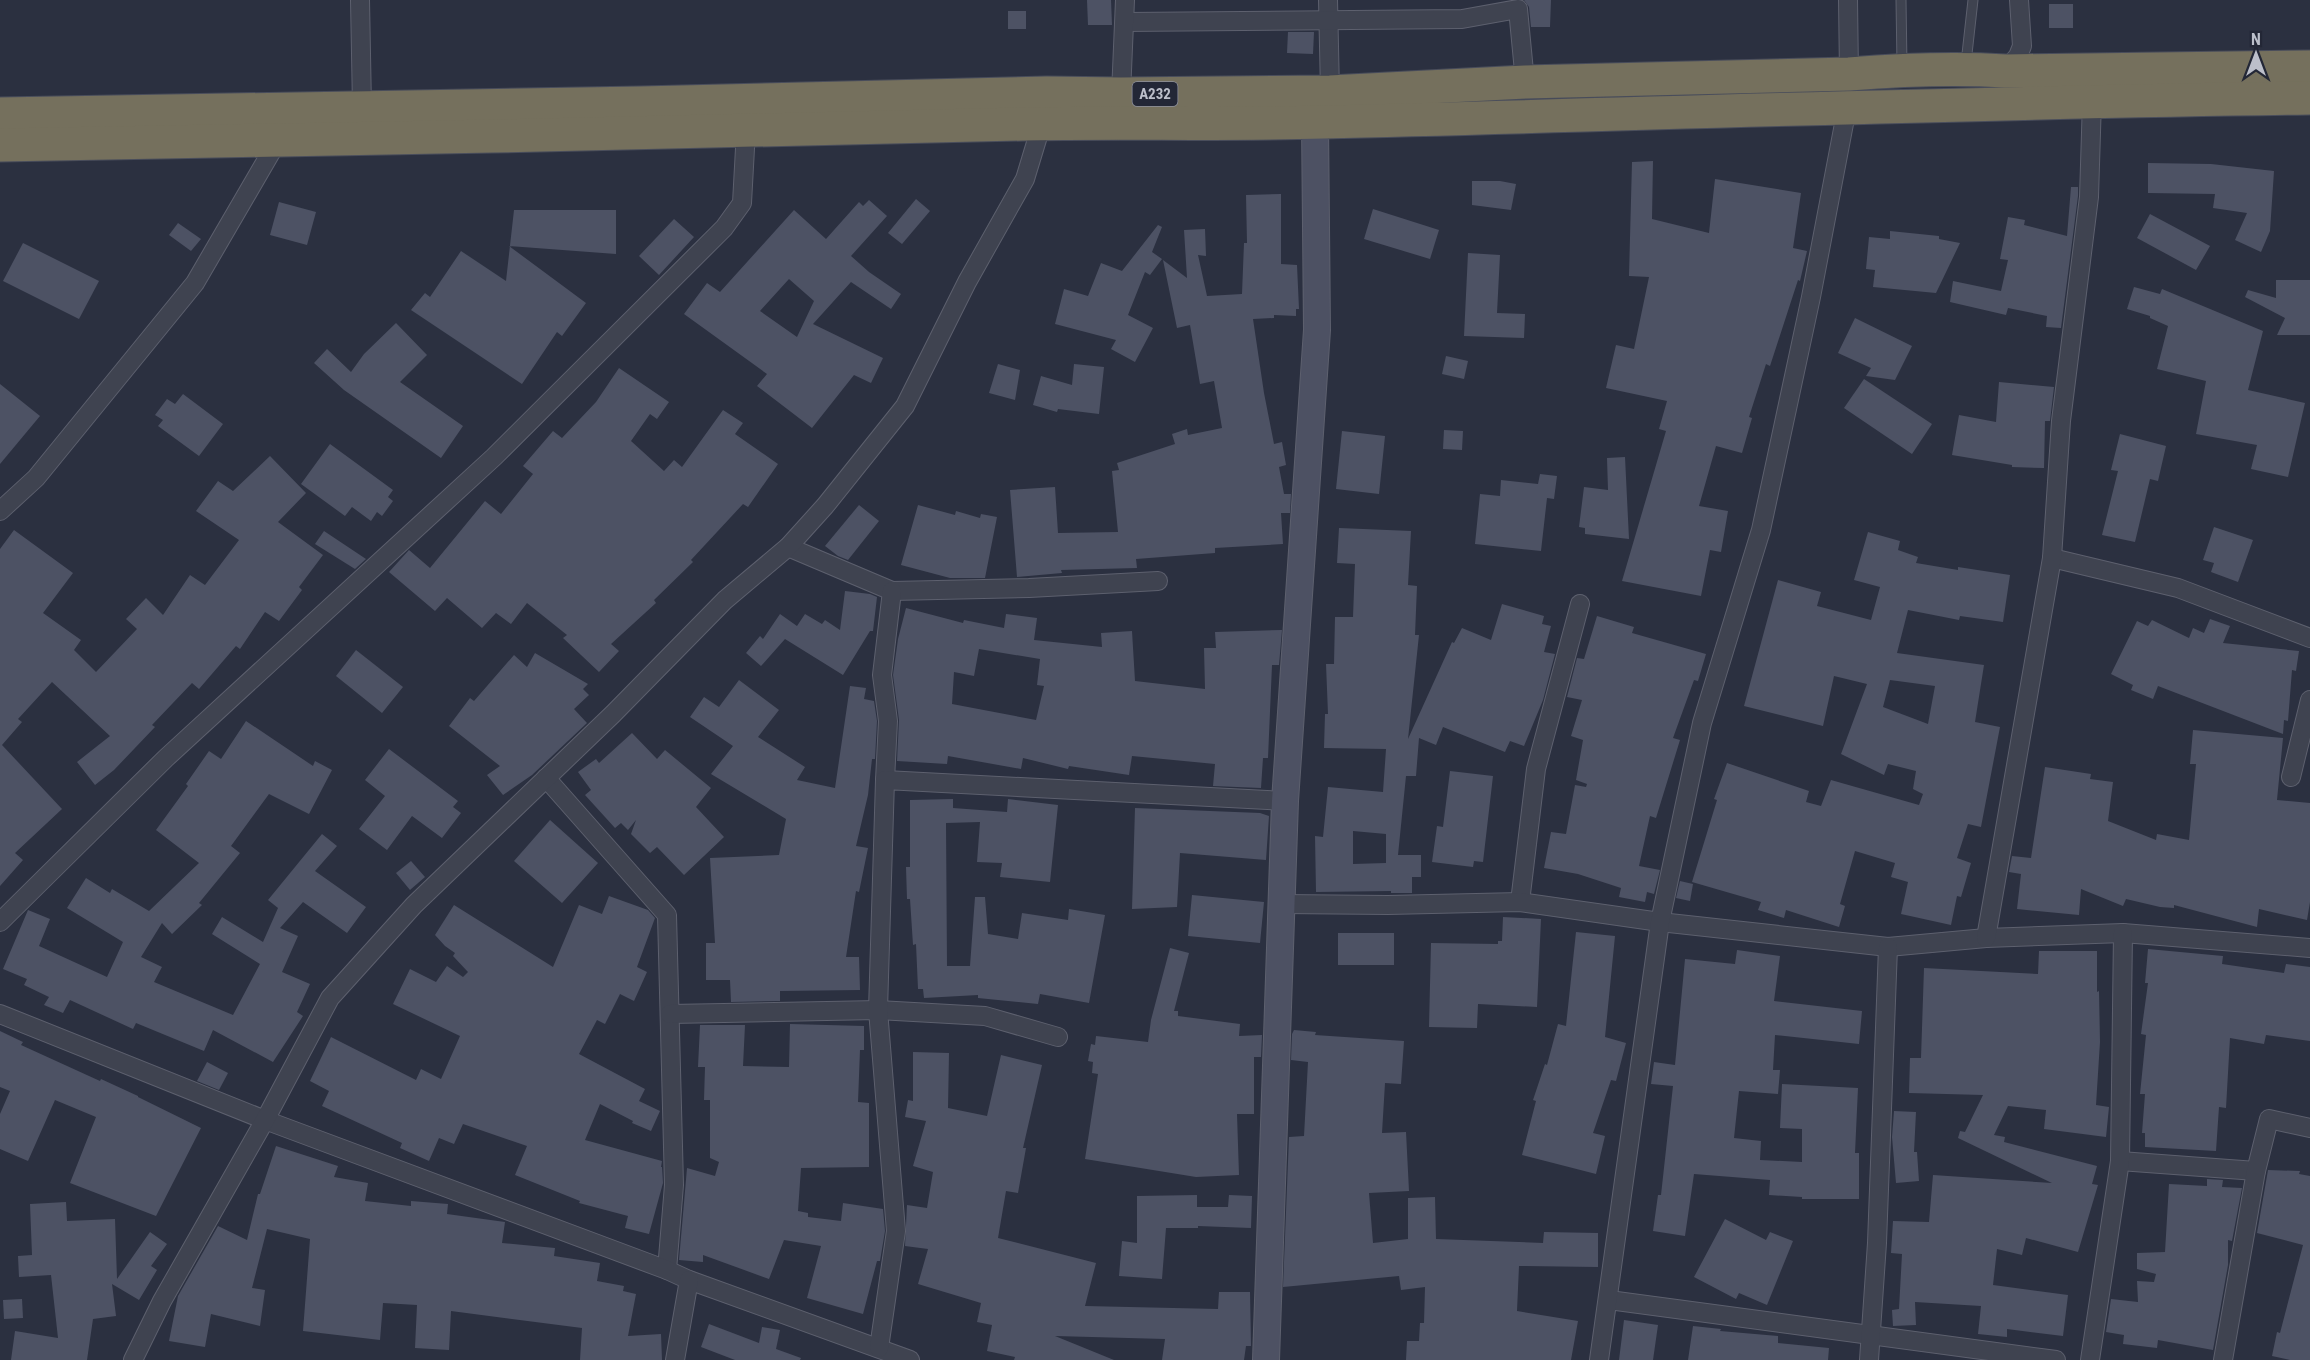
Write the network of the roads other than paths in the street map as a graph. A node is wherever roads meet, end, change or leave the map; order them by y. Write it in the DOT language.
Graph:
graph roads {
  1 [pos="360,0"];
  2 [pos="1125,0"];
  3 [pos="1328,0"];
  4 [pos="1848,0"];
  5 [pos="1901,0"];
  6 [pos="1973,0"];
  7 [pos="2019,0"];
  8 [pos="1328,20"];
  9 [pos="1126,22"];
  10 [pos="2310,67"];
  11 [pos="1966,69"];
  12 [pos="1902,70"];
  13 [pos="2005,71"];
  14 [pos="1849,74"];
  15 [pos="1525,82"];
  16 [pos="1330,92"];
  17 [pos="1121,94"];
  18 [pos="2310,98"];
  19 [pos="2092,100"];
  20 [pos="362,108"];
  21 [pos="1847,108"];
  22 [pos="0,114"];
  23 [pos="642,117"];
  24 [pos="1315,122"];
  25 [pos="1042,123"];
  26 [pos="746,130"];
  27 [pos="277,142"];
  28 [pos="0,145"];
  29 [pos="0,511"];
  30 [pos="788,547"];
  31 [pos="2052,558"];
  32 [pos="1158,581"];
  33 [pos="892,591"];
  34 [pos="1580,604"];
  35 [pos="2310,638"];
  36 [pos="2310,700"];
  37 [pos="2291,777"];
  38 [pos="546,778"];
  39 [pos="885,780"];
  40 [pos="1285,801"];
  41 [pos="1520,902"];
  42 [pos="1282,904"];
  43 [pos="0,922"];
  44 [pos="1660,922"];
  45 [pos="2123,933"];
  46 [pos="1986,938"];
  47 [pos="1888,947"];
  48 [pos="2310,948"];
  49 [pos="878,1010"];
  50 [pos="0,1014"];
  51 [pos="670,1014"];
  52 [pos="1058,1037"];
  53 [pos="265,1120"];
  54 [pos="2310,1128"];
  55 [pos="2120,1161"];
  56 [pos="2256,1171"];
  57 [pos="667,1270"];
  58 [pos="689,1280"];
  59 [pos="1609,1300"];
  60 [pos="1872,1336"];
  61 [pos="879,1348"];
  62 [pos="133,1360"];
  63 [pos="675,1360"];
  64 [pos="910,1360"];
  65 [pos="1266,1360"];
  66 [pos="1599,1360"];
  67 [pos="1869,1360"];
  68 [pos="2056,1360"];
  69 [pos="2090,1360"];
  70 [pos="2223,1360"];
  1 -- 20 [label="street"];
  2 -- 9 [label="street"];
  3 -- 8 [label="street"];
  4 -- 14 [label="street"];
  5 -- 12 [label="lane"];
  6 -- 11 [label="lane"];
  7 -- 13 [label="street"];
  8 -- 9 [label="street"];
  8 -- 15 [label="street"];
  8 -- 16 [label="street"];
  9 -- 17 [label="street"];
  10 -- 13 [label="highway, A232"];
  11 -- 12 [label="highway, A232"];
  11 -- 13 [label="highway, A232"];
  12 -- 14 [label="highway, A232"];
  14 -- 15 [label="highway, A232"];
  15 -- 16 [label="highway, A232"];
  16 -- 17 [label="highway, A232"];
  17 -- 23 [label="highway, A232"];
  18 -- 19 [label="highway, A232"];
  19 -- 21 [label="highway, A232"];
  19 -- 31 [label="street"];
  20 -- 22 [label="highway, A232"];
  20 -- 23 [label="highway, A232"];
  21 -- 24 [label="highway, A232"];
  21 -- 44 [label="street"];
  23 -- 26 [label="highway, A232"];
  23 -- 27 [label="highway, A232"];
  24 -- 25 [label="highway, A232"];
  24 -- 40 [label="street"];
  25 -- 26 [label="highway, A232"];
  25 -- 30 [label="street"];
  26 -- 43 [label="street"];
  27 -- 28 [label="highway, A232"];
  27 -- 29 [label="street"];
  30 -- 33 [label="street"];
  30 -- 38 [label="street"];
  31 -- 35 [label="street"];
  31 -- 46 [label="street"];
  32 -- 33 [label="street"];
  33 -- 39 [label="street"];
  34 -- 41 [label="street"];
  36 -- 37 [label="street"];
  38 -- 51 [label="street"];
  38 -- 53 [label="street"];
  39 -- 40 [label="street"];
  39 -- 49 [label="street"];
  40 -- 42 [label="street"];
  41 -- 42 [label="street"];
  41 -- 44 [label="street"];
  42 -- 65 [label="street"];
  44 -- 47 [label="street"];
  44 -- 59 [label="street"];
  45 -- 46 [label="street"];
  45 -- 48 [label="street"];
  45 -- 55 [label="street"];
  46 -- 47 [label="street"];
  47 -- 60 [label="street"];
  49 -- 51 [label="street"];
  49 -- 52 [label="street"];
  49 -- 61 [label="street"];
  50 -- 53 [label="street"];
  51 -- 57 [label="street"];
  53 -- 57 [label="street"];
  53 -- 62 [label="street"];
  54 -- 56 [label="street"];
  55 -- 56 [label="street"];
  55 -- 69 [label="street"];
  56 -- 70 [label="street"];
  57 -- 58 [label="street"];
  58 -- 61 [label="street"];
  58 -- 63 [label="street"];
  59 -- 60 [label="street"];
  59 -- 66 [label="street"];
  60 -- 67 [label="street"];
  60 -- 68 [label="street"];
  61 -- 64 [label="street"];
}
